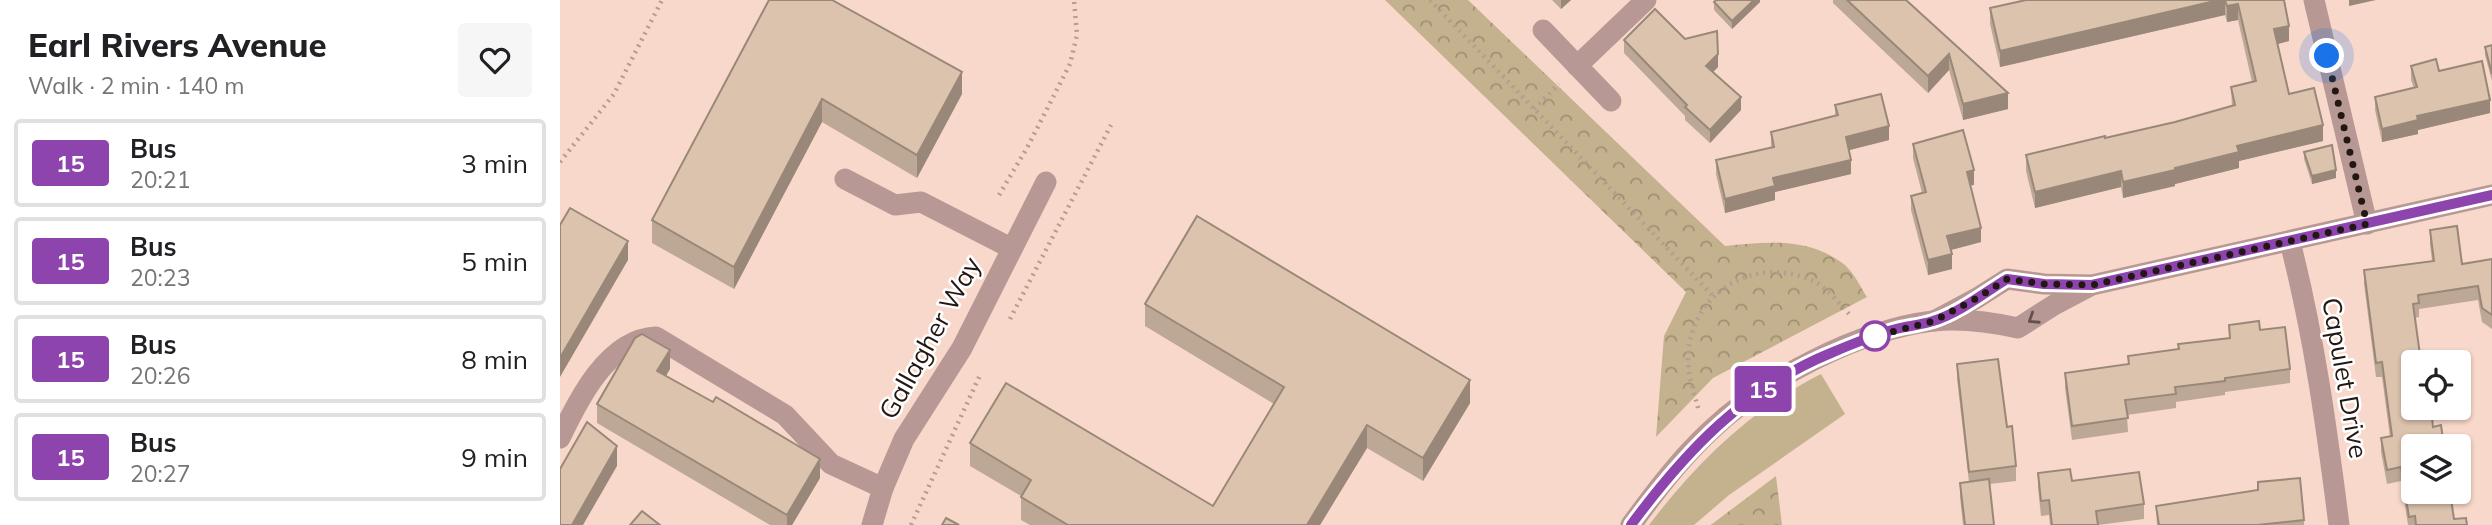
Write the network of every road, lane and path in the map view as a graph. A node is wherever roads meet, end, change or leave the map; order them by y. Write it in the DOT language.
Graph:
graph roads {
  1 [pos="662,0"];
  2 [pos="1074,0"];
  3 [pos="1430,0"];
  4 [pos="1646,0"];
  5 [pos="2314,0"];
  6 [pos="1543,30"];
  7 [pos="1570,73"];
  8 [pos="1611,102"];
  9 [pos="1534,108"];
  10 [pos="1111,125"];
  11 [pos="560,162"];
  12 [pos="845,180"];
  13 [pos="1046,182"];
  14 [pos="999,195"];
  15 [pos="2492,195"];
  16 [pos="2367,224"];
  17 [pos="2290,242"];
  18 [pos="1011,248"];
  19 [pos="2092,285"];
  20 [pos="1713,296"];
  21 [pos="1852,317"];
  22 [pos="1934,321"];
  23 [pos="1006,327"];
  24 [pos="982,371"];
  25 [pos="1699,409"];
  26 [pos="560,438"];
  27 [pos="883,488"];
  28 [pos="872,525"];
  29 [pos="911,525"];
  30 [pos="1631,525"];
  31 [pos="2339,525"];
  1 -- 11 [label="path"];
  2 -- 14 [label="path"];
  3 -- 9 [label="path"];
  4 -- 7 [label="street"];
  5 -- 16 [label="street"];
  6 -- 7 [label="street"];
  7 -- 8 [label="street"];
  7 -- 9 [label="path"];
  9 -- 20 [label="path"];
  10 -- 23 [label="path"];
  12 -- 18 [label="street"];
  13 -- 18 [label="street, Gallagher Way"];
  15 -- 16 [label="street"];
  16 -- 17 [label="street"];
  17 -- 19 [label="street"];
  17 -- 31 [label="street, Capulet Drive"];
  18 -- 27 [label="street, Gallagher Way"];
  19 -- 22 [label="street"];
  19 -- 22 [label="street, one-way"];
  20 -- 21 [label="path"];
  20 -- 25 [label="path"];
  22 -- 30 [label="street"];
  24 -- 29 [label="path"];
  26 -- 27 [label="street"];
  27 -- 28 [label="street, Gallagher Way"];
}
